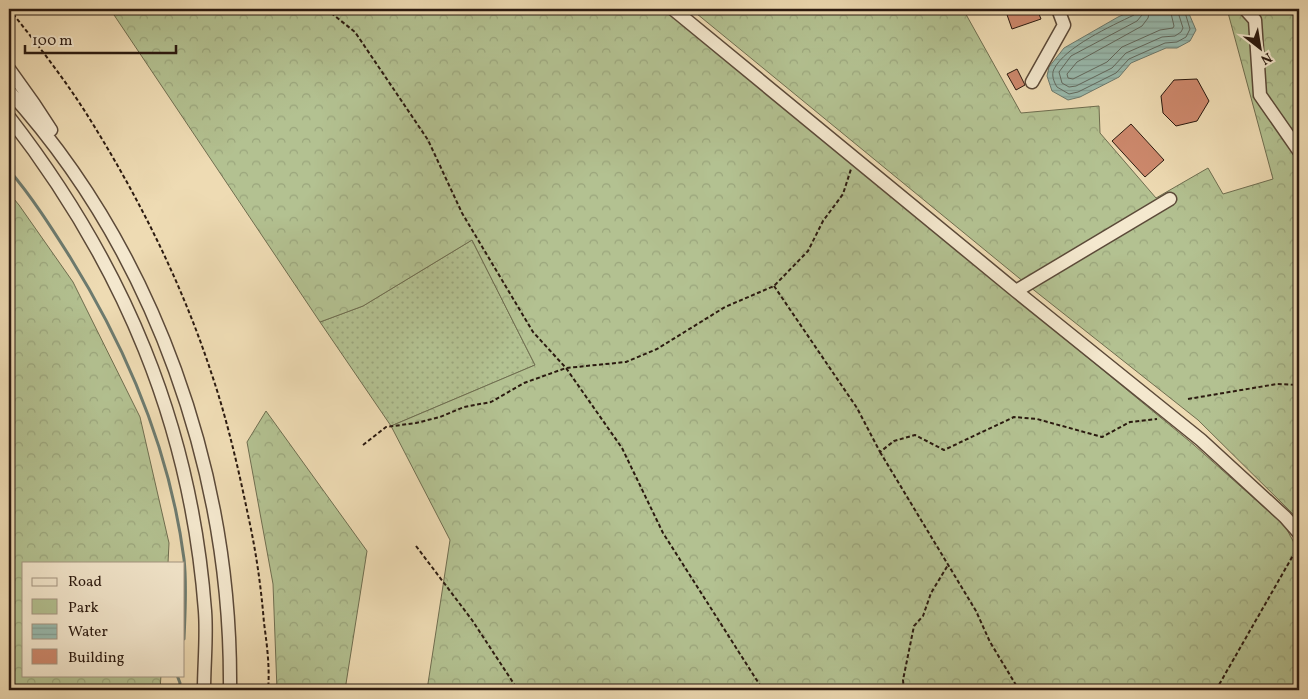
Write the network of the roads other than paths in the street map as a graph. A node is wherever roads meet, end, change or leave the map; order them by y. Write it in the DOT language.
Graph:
graph roads {
  1 [pos="673,9"];
  2 [pos="1058,9"];
  3 [pos="1245,9"];
  4 [pos="9,69"];
  5 [pos="1032,82"];
  6 [pos="9,91"];
  7 [pos="9,117"];
  8 [pos="1299,151"];
  9 [pos="80,182"];
  10 [pos="1170,199"];
  11 [pos="1016,291"];
  12 [pos="1299,533"];
  13 [pos="204,690"];
  14 [pos="230,690"];
  1 -- 11 [label="street"];
  2 -- 5 [label="street"];
  3 -- 8 [label="street"];
  4 -- 9 [label="street"];
  6 -- 9 [label="street"];
  7 -- 13 [label="street"];
  9 -- 14 [label="street"];
  10 -- 11 [label="street"];
  11 -- 12 [label="street"];
}
